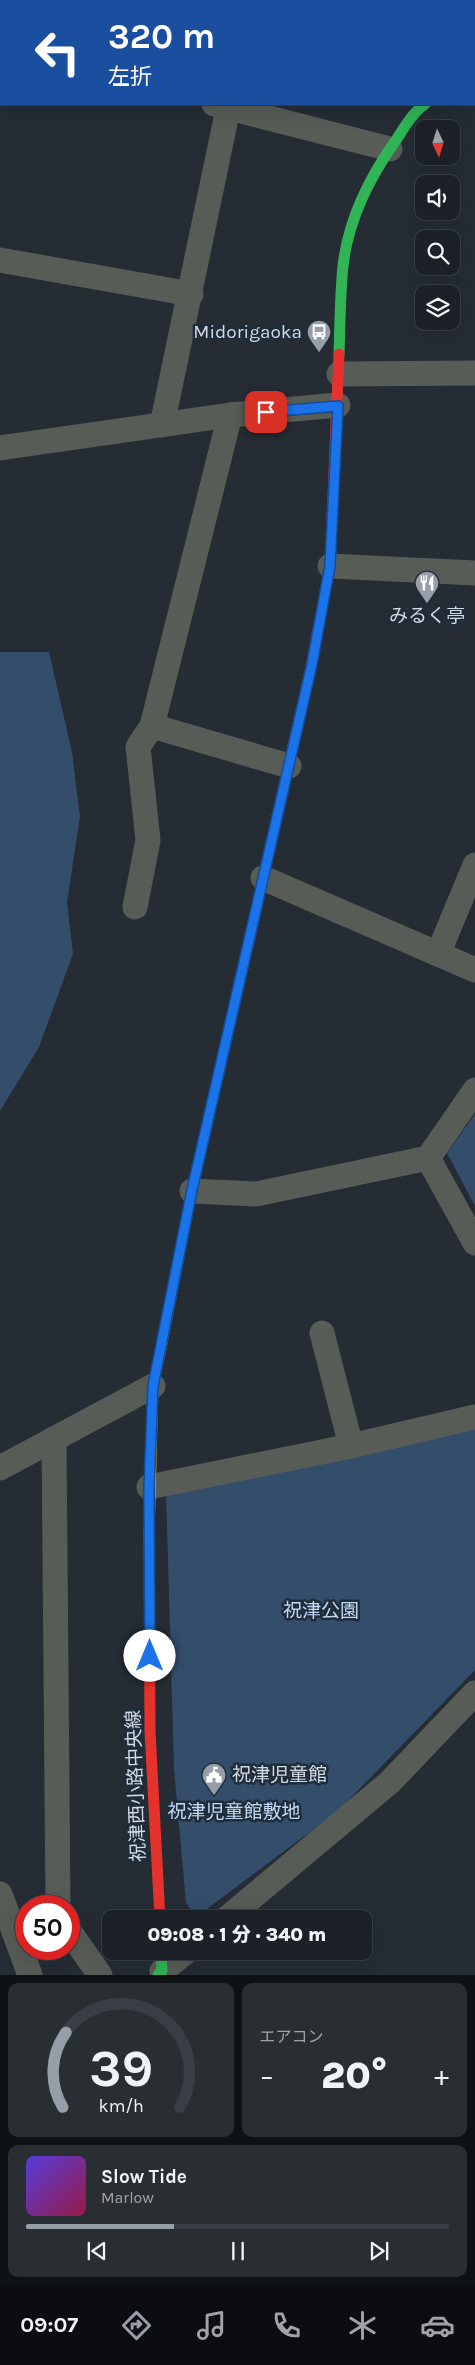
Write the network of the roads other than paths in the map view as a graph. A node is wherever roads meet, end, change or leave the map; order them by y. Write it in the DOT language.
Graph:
graph roads {
  1 [pos="224,105"];
  2 [pos="424,105"];
  3 [pos="390,149"];
  4 [pos="0,260"];
  5 [pos="191,294"];
  6 [pos="475,373"];
  7 [pos="339,374"];
  8 [pos="338,406"];
  9 [pos="230,415"];
  10 [pos="162,425"];
  11 [pos="0,448"];
  12 [pos="330,566"];
  13 [pos="475,573"];
  14 [pos="152,726"];
  15 [pos="289,766"];
  16 [pos="475,865"];
  17 [pos="263,878"];
  18 [pos="136,907"];
  19 [pos="438,954"];
  20 [pos="475,970"];
  21 [pos="475,1090"];
  22 [pos="428,1158"];
  23 [pos="192,1190"];
  24 [pos="475,1243"];
  25 [pos="322,1333"];
  26 [pos="153,1386"];
  27 [pos="475,1417"];
  28 [pos="54,1439"];
  29 [pos="351,1446"];
  30 [pos="0,1468"];
  31 [pos="149,1488"];
  32 [pos="475,1693"];
  33 [pos="0,1894"];
  34 [pos="58,1895"];
  35 [pos="160,1910"];
  36 [pos="237,1910"];
  37 [pos="80,1947"];
  38 [pos="174,1960"];
  39 [pos="162,1968"];
  40 [pos="30,1975"];
  41 [pos="100,1975"];
  1 -- 3 [label="street"];
  1 -- 5 [label="street"];
  2 -- 3 [label="main road, 祝津西小路中央線"];
  3 -- 7 [label="main road, 祝津西小路中央線"];
  4 -- 5 [label="street"];
  5 -- 10 [label="street"];
  6 -- 7 [label="street"];
  7 -- 8 [label="main road, 祝津西小路中央線"];
  8 -- 9 [label="street"];
  8 -- 12 [label="main road, 祝津西小路中央線"];
  9 -- 10 [label="street"];
  9 -- 14 [label="street"];
  10 -- 11 [label="street"];
  12 -- 13 [label="street"];
  12 -- 15 [label="main road, 祝津西小路中央線"];
  14 -- 15 [label="street"];
  14 -- 18 [label="street"];
  15 -- 17 [label="main road, 祝津西小路中央線"];
  16 -- 19 [label="street"];
  17 -- 19 [label="street"];
  17 -- 23 [label="main road, 祝津西小路中央線"];
  19 -- 20 [label="street"];
  21 -- 22 [label="street"];
  22 -- 23 [label="street"];
  22 -- 24 [label="street"];
  23 -- 26 [label="main road, 祝津西小路中央線"];
  25 -- 29 [label="street"];
  26 -- 28 [label="street"];
  26 -- 31 [label="main road, 祝津西小路中央線"];
  27 -- 29 [label="street"];
  28 -- 30 [label="street"];
  28 -- 34 [label="street"];
  29 -- 31 [label="street"];
  31 -- 35 [label="main road, 祝津西小路中央線"];
  32 -- 36 [label="street"];
  33 -- 40 [label="street"];
  37 -- 41 [label="street"];
  38 -- 39 [label="street"];
}
